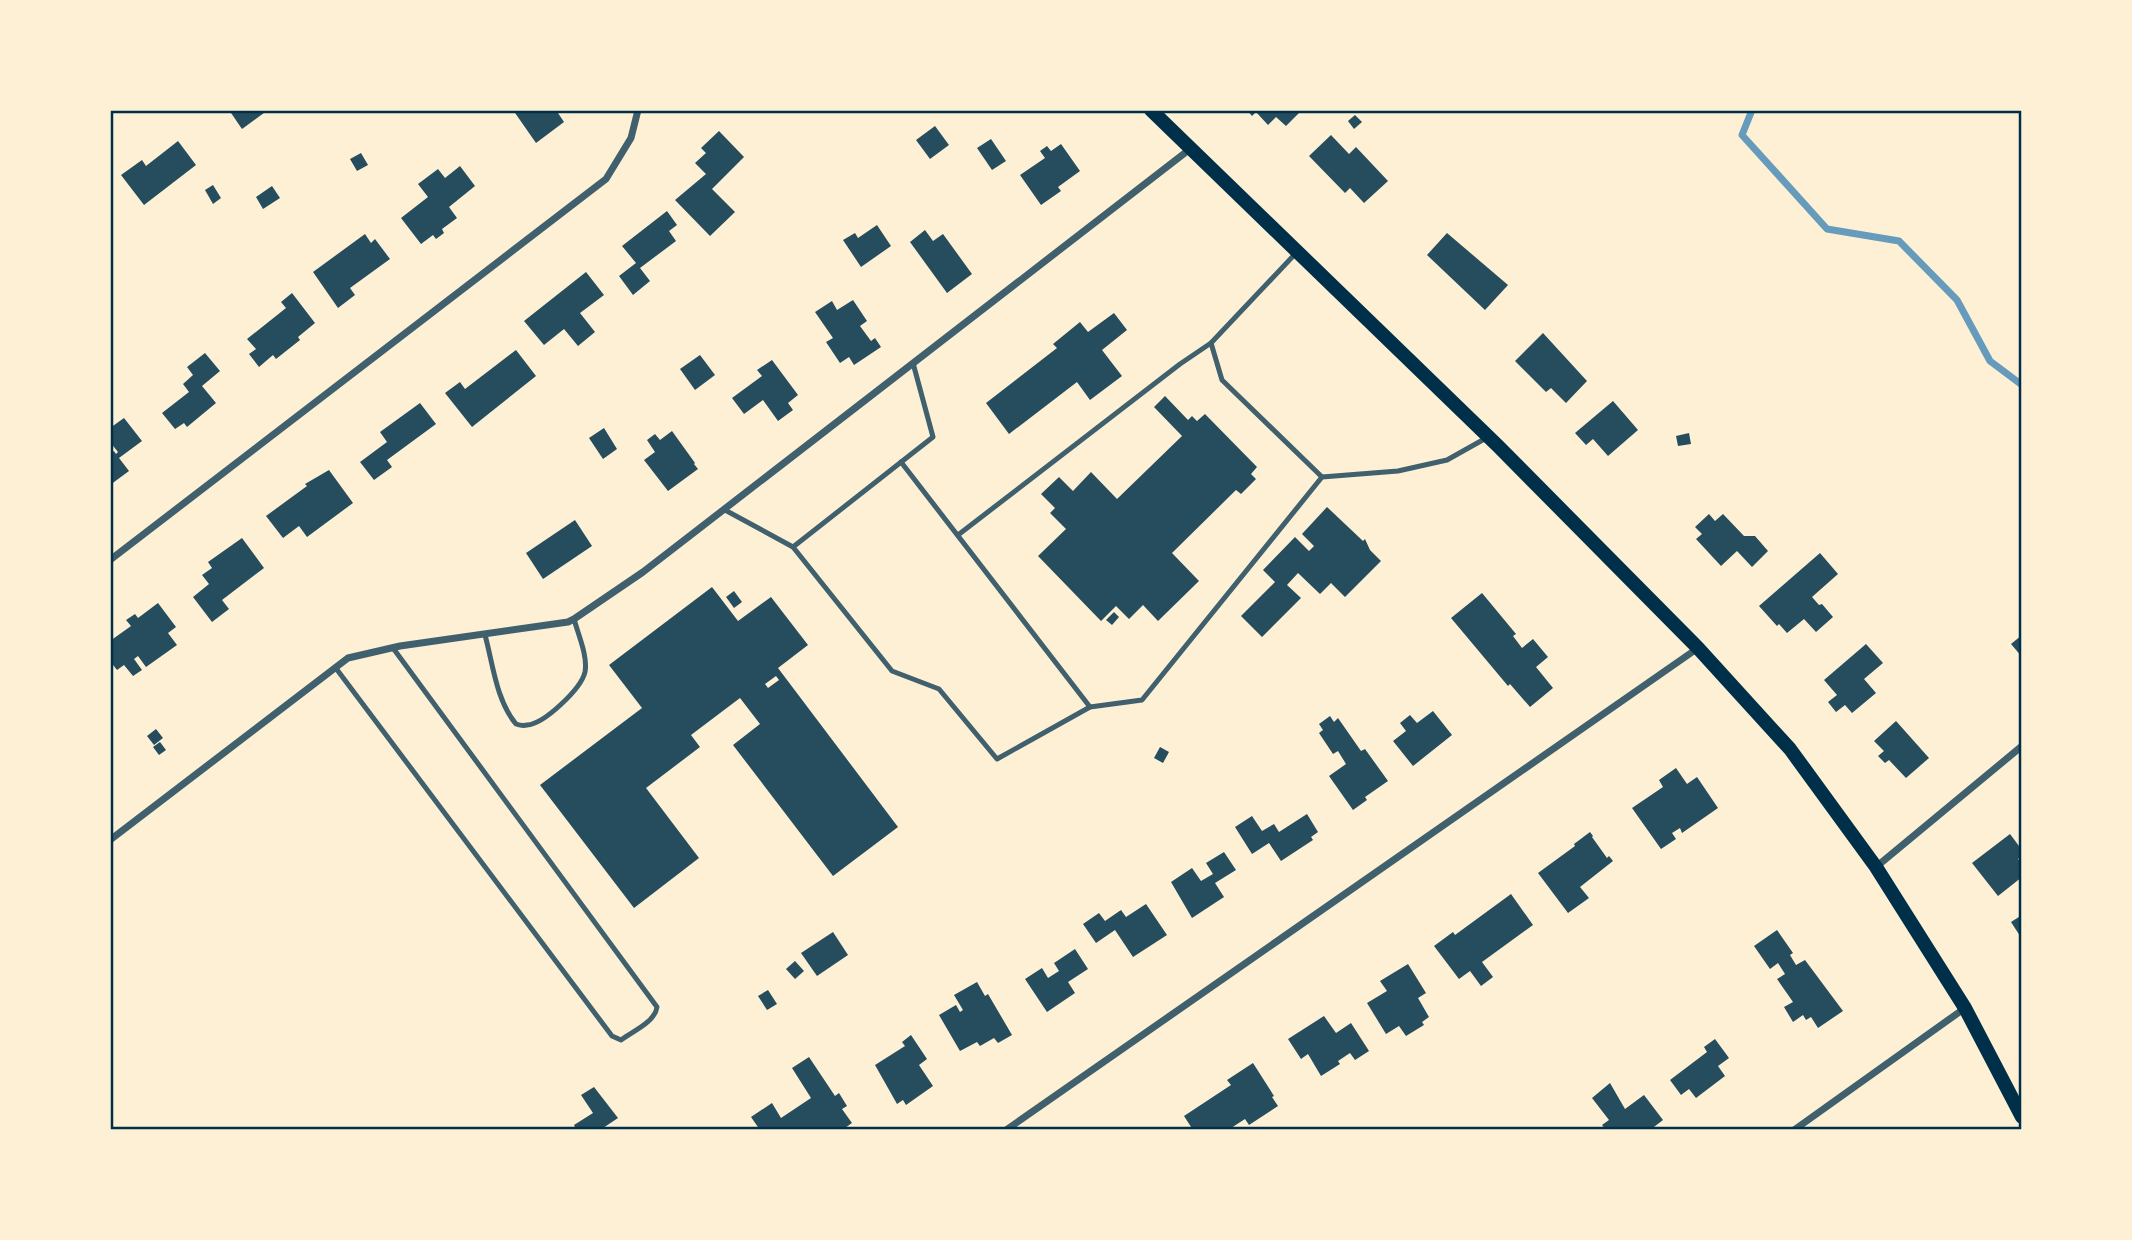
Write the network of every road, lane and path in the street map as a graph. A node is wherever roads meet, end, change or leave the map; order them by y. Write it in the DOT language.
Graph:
graph roads {
  1 [pos="638,110"];
  2 [pos="1152,110"];
  3 [pos="1190,149"];
  4 [pos="1297,251"];
  5 [pos="1211,343"];
  6 [pos="913,363"];
  7 [pos="1488,437"];
  8 [pos="901,462"];
  9 [pos="1322,477"];
  10 [pos="725,510"];
  11 [pos="958,535"];
  12 [pos="793,547"];
  13 [pos="110,560"];
  14 [pos="574,619"];
  15 [pos="485,635"];
  16 [pos="393,648"];
  17 [pos="1698,648"];
  18 [pos="335,667"];
  19 [pos="1090,706"];
  20 [pos="2022,747"];
  21 [pos="110,840"];
  22 [pos="1876,867"];
  23 [pos="1965,1008"];
  24 [pos="2022,1116"];
  25 [pos="1006,1130"];
  26 [pos="1794,1130"];
  1 -- 13 [label="street"];
  2 -- 3 [label="main road"];
  3 -- 4 [label="main road"];
  3 -- 6 [label="street"];
  4 -- 5 [label="lane"];
  4 -- 7 [label="main road"];
  5 -- 9 [label="lane"];
  5 -- 11 [label="lane"];
  6 -- 8 [label="lane"];
  6 -- 10 [label="street"];
  7 -- 9 [label="lane"];
  7 -- 17 [label="main road"];
  8 -- 11 [label="lane"];
  8 -- 12 [label="lane"];
  9 -- 19 [label="lane"];
  10 -- 12 [label="lane"];
  10 -- 14 [label="street"];
  11 -- 19 [label="lane"];
  12 -- 19 [label="lane"];
  14 -- 15 [label="street"];
  14 -- 15 [label="lane"];
  15 -- 16 [label="street"];
  16 -- 18 [label="street"];
  16 -- 18 [label="lane"];
  17 -- 22 [label="main road"];
  17 -- 25 [label="street"];
  18 -- 21 [label="street"];
  20 -- 22 [label="street"];
  22 -- 23 [label="main road"];
  23 -- 24 [label="main road"];
  23 -- 26 [label="street"];
}
